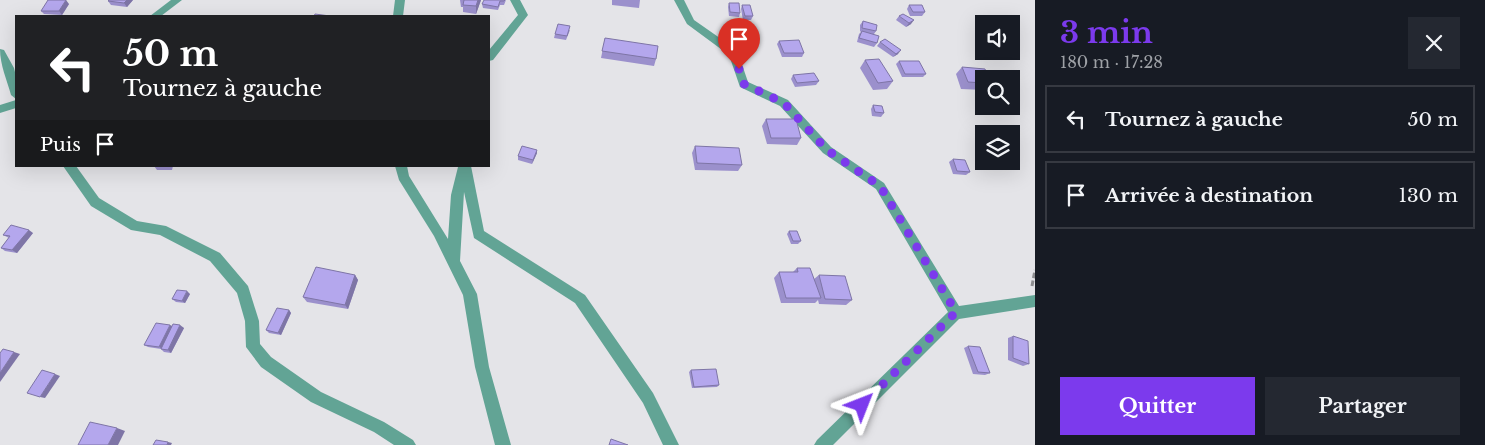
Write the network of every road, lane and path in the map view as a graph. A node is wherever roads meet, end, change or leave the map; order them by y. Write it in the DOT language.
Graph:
graph roads {
  1 [pos="177,0"];
  2 [pos="400,0"];
  3 [pos="514,0"];
  4 [pos="678,0"];
  5 [pos="156,15"];
  6 [pos="398,15"];
  7 [pos="0,53"];
  8 [pos="490,57"];
  9 [pos="15,91"];
  10 [pos="15,104"];
  11 [pos="0,109"];
  12 [pos="70,167"];
  13 [pos="401,167"];
  14 [pos="465,167"];
  15 [pos="465,167"];
  16 [pos="453,262"];
  17 [pos="1035,301"];
  18 [pos="956,312"];
  19 [pos="408,445"];
  20 [pos="502,445"];
  21 [pos="672,445"];
  22 [pos="822,445"];
  1 -- 5 [label="street"];
  2 -- 6 [label="street"];
  3 -- 8 [label="street"];
  4 -- 18 [label="street"];
  7 -- 9 [label="street"];
  10 -- 11 [label="street"];
  12 -- 19 [label="street"];
  13 -- 16 [label="street"];
  14 -- 16 [label="street"];
  15 -- 21 [label="street"];
  16 -- 20 [label="street"];
  17 -- 18 [label="street"];
  18 -- 22 [label="street"];
}
